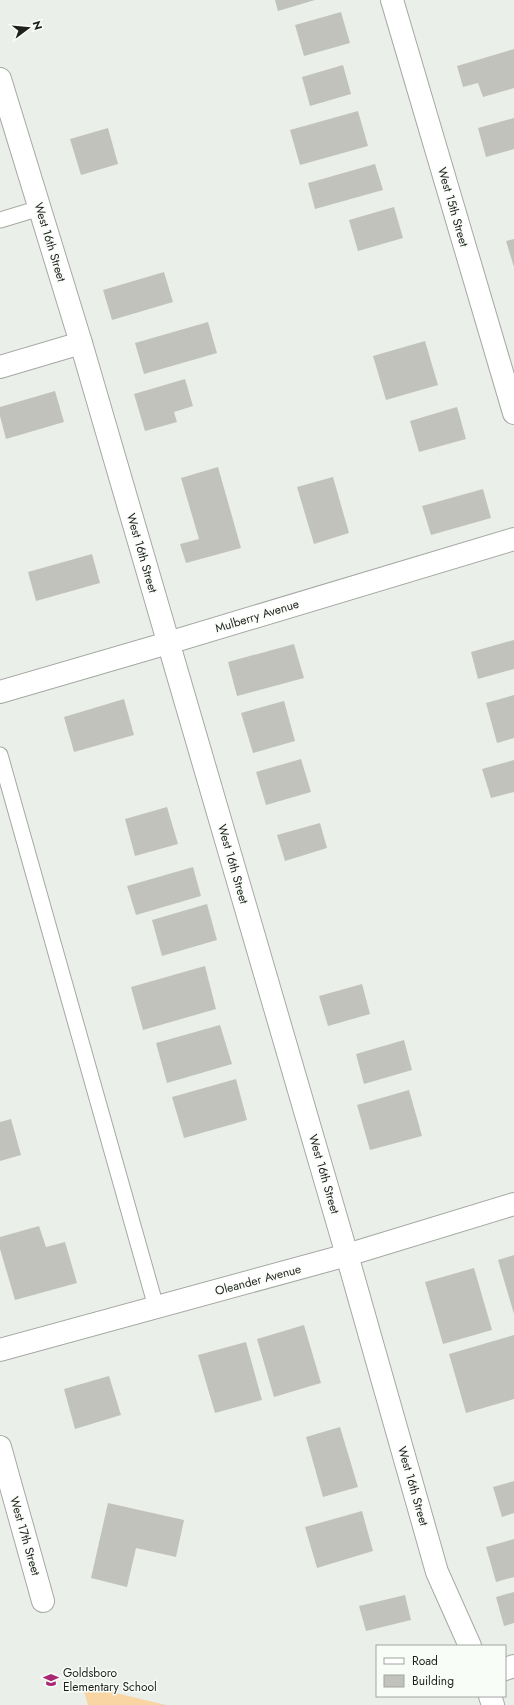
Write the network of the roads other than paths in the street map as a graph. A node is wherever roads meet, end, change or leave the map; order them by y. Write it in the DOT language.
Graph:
graph roads {
  1 [pos="392,0"];
  2 [pos="0,79"];
  3 [pos="40,208"];
  4 [pos="0,220"];
  5 [pos="81,343"];
  6 [pos="0,367"];
  7 [pos="514,413"];
  8 [pos="514,538"];
  9 [pos="168,643"];
  10 [pos="0,692"];
  11 [pos="0,755"];
  12 [pos="514,1204"];
  13 [pos="347,1255"];
  14 [pos="156,1307"];
  15 [pos="0,1350"];
  16 [pos="0,1447"];
  17 [pos="43,1601"];
  18 [pos="470,1645"];
  1 -- 7 [label="street, West 15th Street"];
  2 -- 3 [label="street, West 16th Street"];
  3 -- 4 [label="lane"];
  3 -- 5 [label="street, West 16th Street"];
  5 -- 6 [label="street"];
  5 -- 9 [label="street, West 16th Street"];
  8 -- 9 [label="street, Mulberry Avenue"];
  9 -- 10 [label="street, Mulberry Avenue"];
  9 -- 13 [label="street, West 16th Street"];
  11 -- 14 [label="lane"];
  12 -- 13 [label="street, Oleander Avenue"];
  13 -- 14 [label="street, Oleander Avenue"];
  13 -- 18 [label="street, West 16th Street"];
  14 -- 15 [label="street, Oleander Avenue"];
  16 -- 17 [label="street, West 17th Street"];
}
